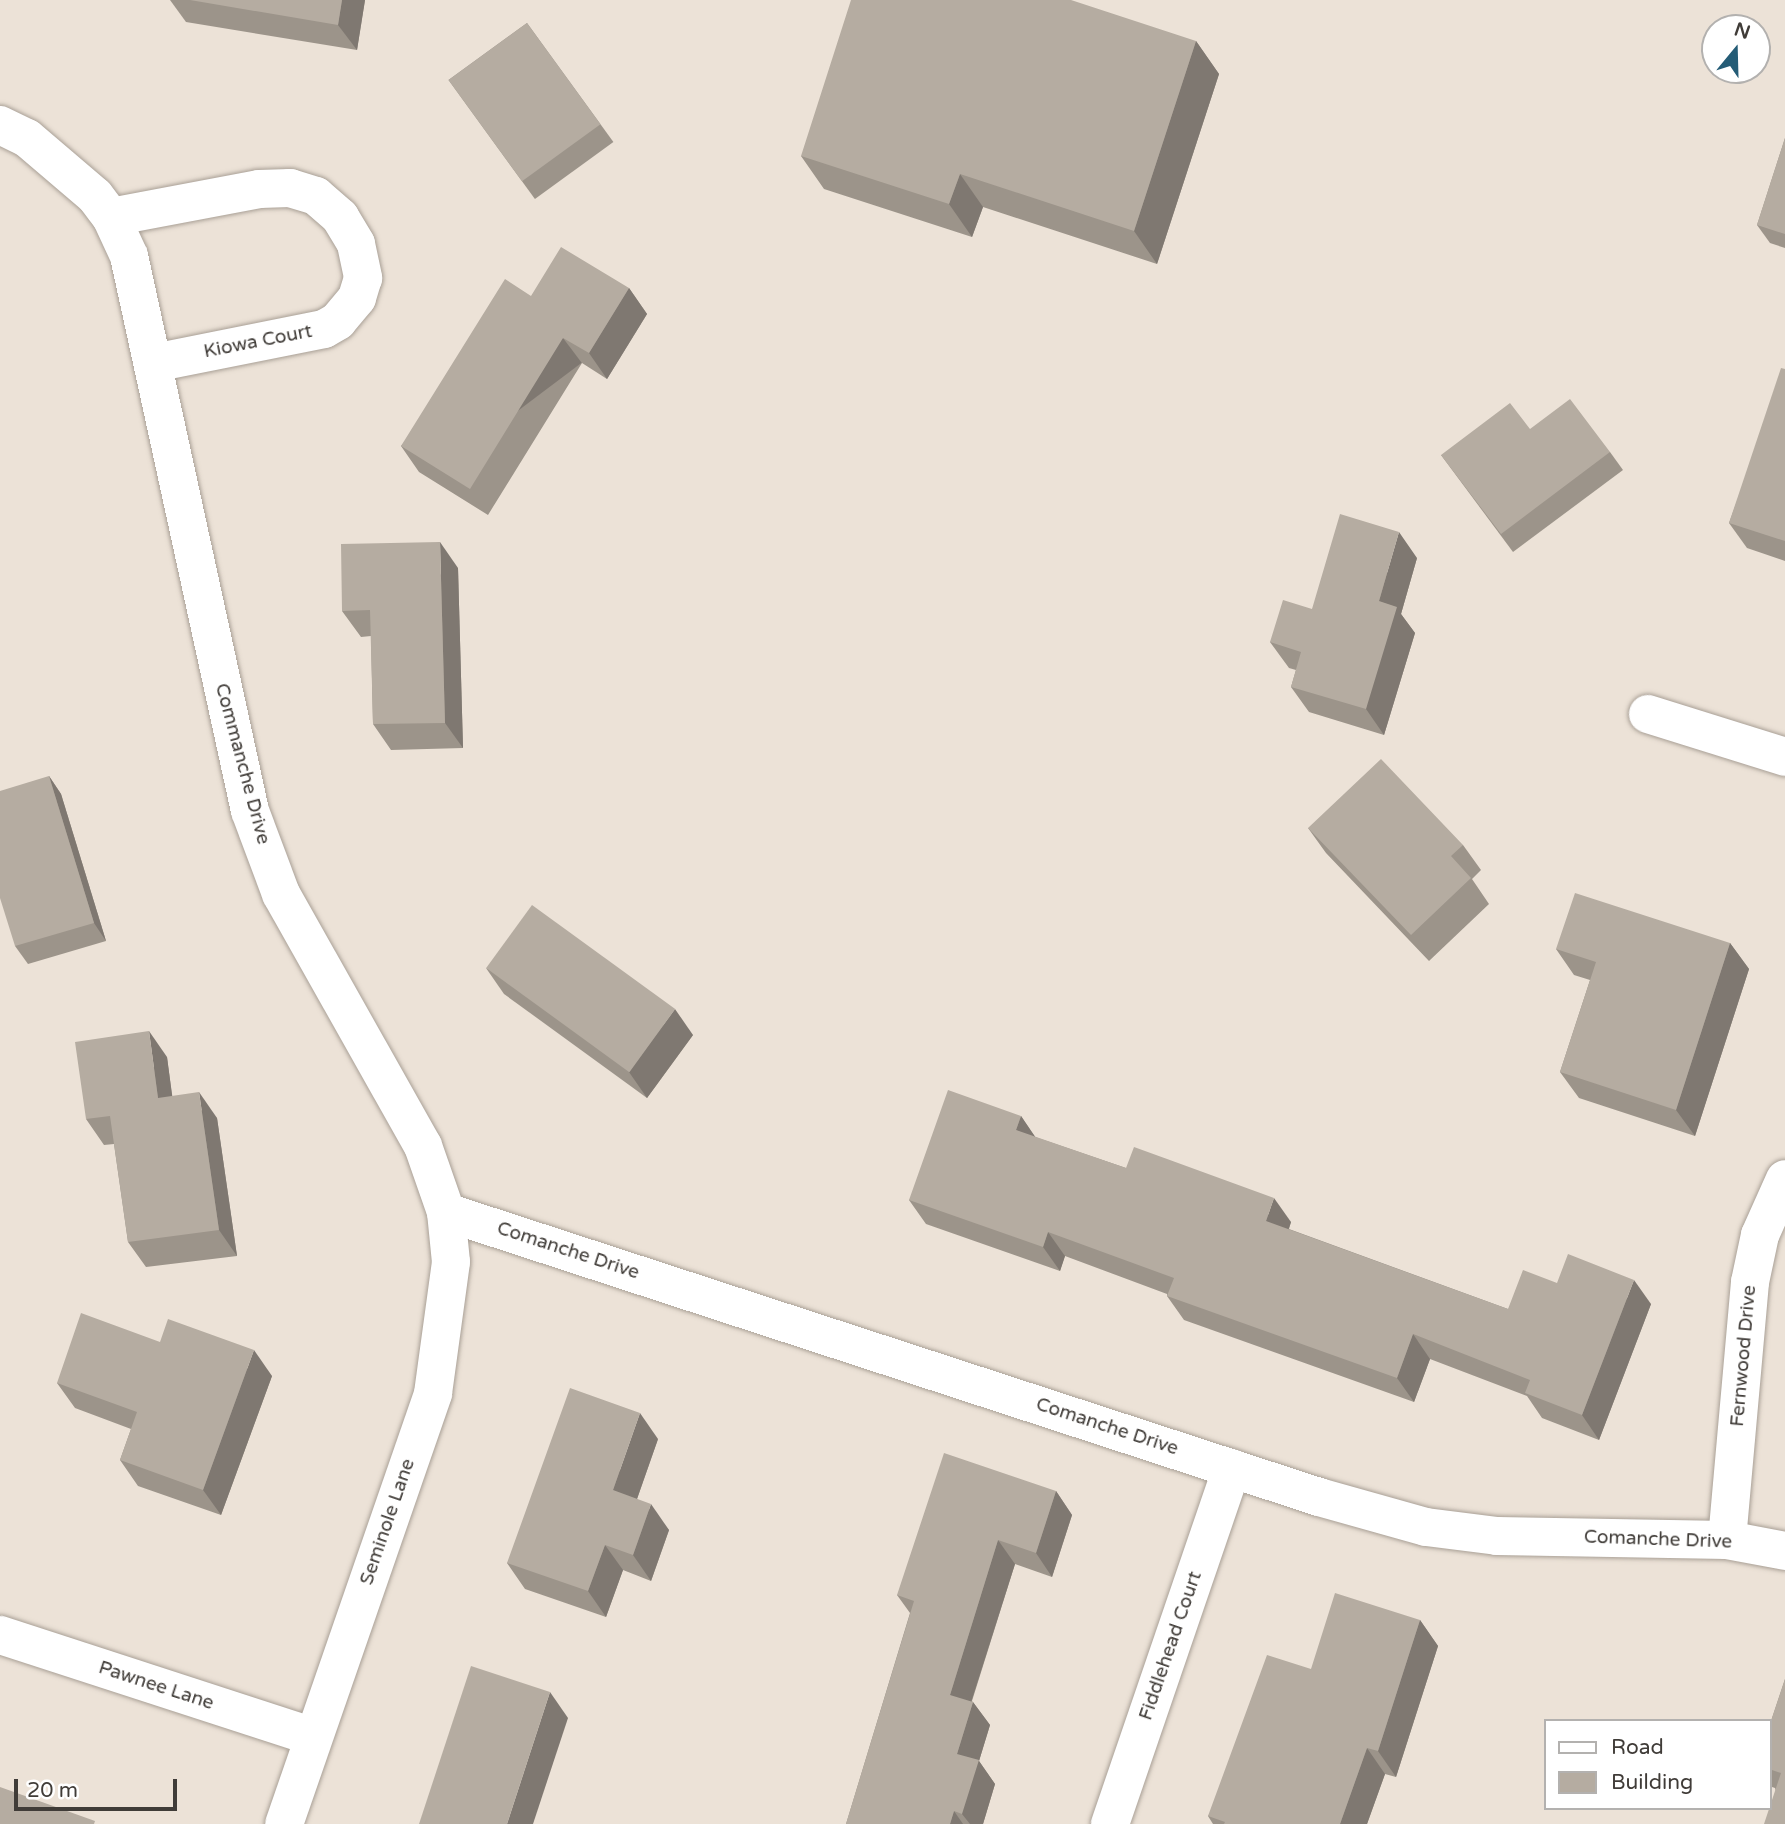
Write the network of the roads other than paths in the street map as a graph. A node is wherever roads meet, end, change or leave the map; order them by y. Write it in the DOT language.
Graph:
graph roads {
  1 [pos="0,125"];
  2 [pos="111,217"];
  3 [pos="154,363"];
  4 [pos="1648,715"];
  5 [pos="1785,757"];
  6 [pos="1785,1179"];
  7 [pos="446,1212"];
  8 [pos="1232,1468"];
  9 [pos="1727,1540"];
  10 [pos="1785,1551"];
  11 [pos="0,1635"];
  12 [pos="313,1737"];
  13 [pos="284,1824"];
  14 [pos="1111,1824"];
  1 -- 2 [label="street, Commanche Drive"];
  2 -- 3 [label="street, Commanche Drive"];
  2 -- 3 [label="street, Kiowa Court"];
  3 -- 7 [label="street, Commanche Drive"];
  4 -- 5 [label="street"];
  6 -- 9 [label="street, Fernwood Drive"];
  7 -- 8 [label="street, Comanche Drive"];
  7 -- 12 [label="street, Seminole Lane"];
  8 -- 9 [label="street, Comanche Drive"];
  8 -- 14 [label="street, Fiddlehead Court"];
  9 -- 10 [label="street, Comanche Drive"];
  11 -- 12 [label="street, Pawnee Lane"];
  12 -- 13 [label="street, Seminole Lane"];
}
